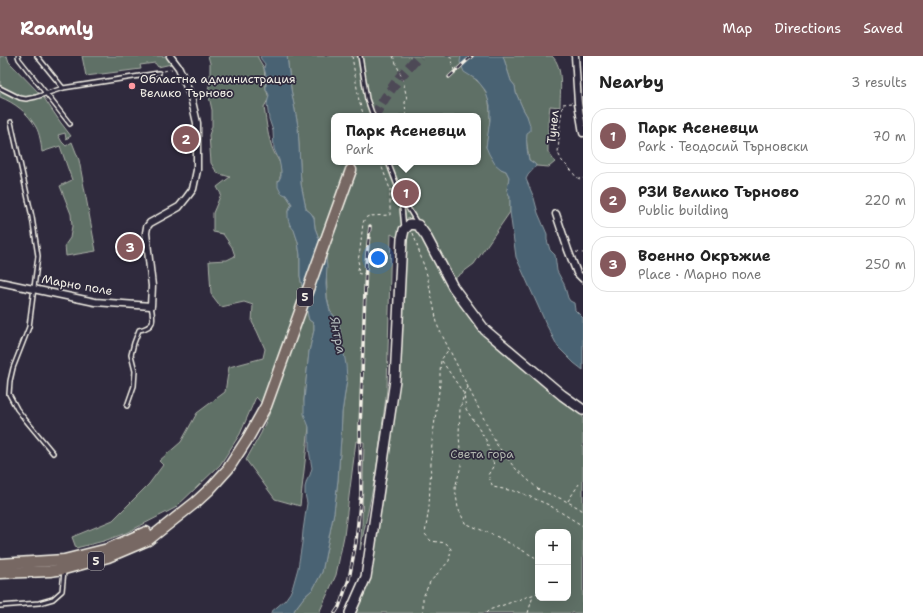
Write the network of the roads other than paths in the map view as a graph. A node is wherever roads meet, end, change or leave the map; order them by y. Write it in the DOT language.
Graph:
graph roads {
  1 [pos="18,56"];
  2 [pos="37,56"];
  3 [pos="170,56"];
  4 [pos="360,56"];
  5 [pos="575,56"];
  6 [pos="159,73"];
  7 [pos="0,88"];
  8 [pos="63,88"];
  9 [pos="47,94"];
  10 [pos="372,113"];
  11 [pos="12,122"];
  12 [pos="70,124"];
  13 [pos="583,132"];
  14 [pos="389,165"];
  15 [pos="351,170"];
  16 [pos="401,196"];
  17 [pos="556,214"];
  18 [pos="411,226"];
  19 [pos="583,279"];
  20 [pos="0,282"];
  21 [pos="34,289"];
  22 [pos="151,306"];
  23 [pos="127,406"];
  24 [pos="583,410"];
  25 [pos="52,453"];
  26 [pos="180,514"];
  27 [pos="0,564"];
  28 [pos="64,569"];
  29 [pos="50,571"];
  30 [pos="0,573"];
  31 [pos="0,579"];
  32 [pos="0,606"];
  33 [pos="350,613"];
  1 -- 9 [label="lane"];
  2 -- 8 [label="lane"];
  3 -- 22 [label="street"];
  4 -- 10 [label="lane"];
  5 -- 13 [label="street"];
  6 -- 8 [label="lane"];
  7 -- 9 [label="lane"];
  8 -- 9 [label="lane"];
  9 -- 12 [label="lane"];
  11 -- 21 [label="lane"];
  14 -- 16 [label="lane"];
  15 -- 26 [label="main road, 5"];
  16 -- 18 [label="lane"];
  16 -- 18 [label="lane"];
  17 -- 19 [label="street"];
  18 -- 24 [label="street"];
  18 -- 33 [label="street"];
  20 -- 21 [label="street, Марно поле"];
  21 -- 22 [label="street, Марно поле"];
  21 -- 25 [label="lane"];
  22 -- 23 [label="lane"];
  26 -- 27 [label="main road, 5"];
  26 -- 28 [label="main road, 5"];
  28 -- 29 [label="main road, 5"];
  28 -- 32 [label="lane"];
  29 -- 30 [label="main road, 5"];
  29 -- 31 [label="main road"];
}
